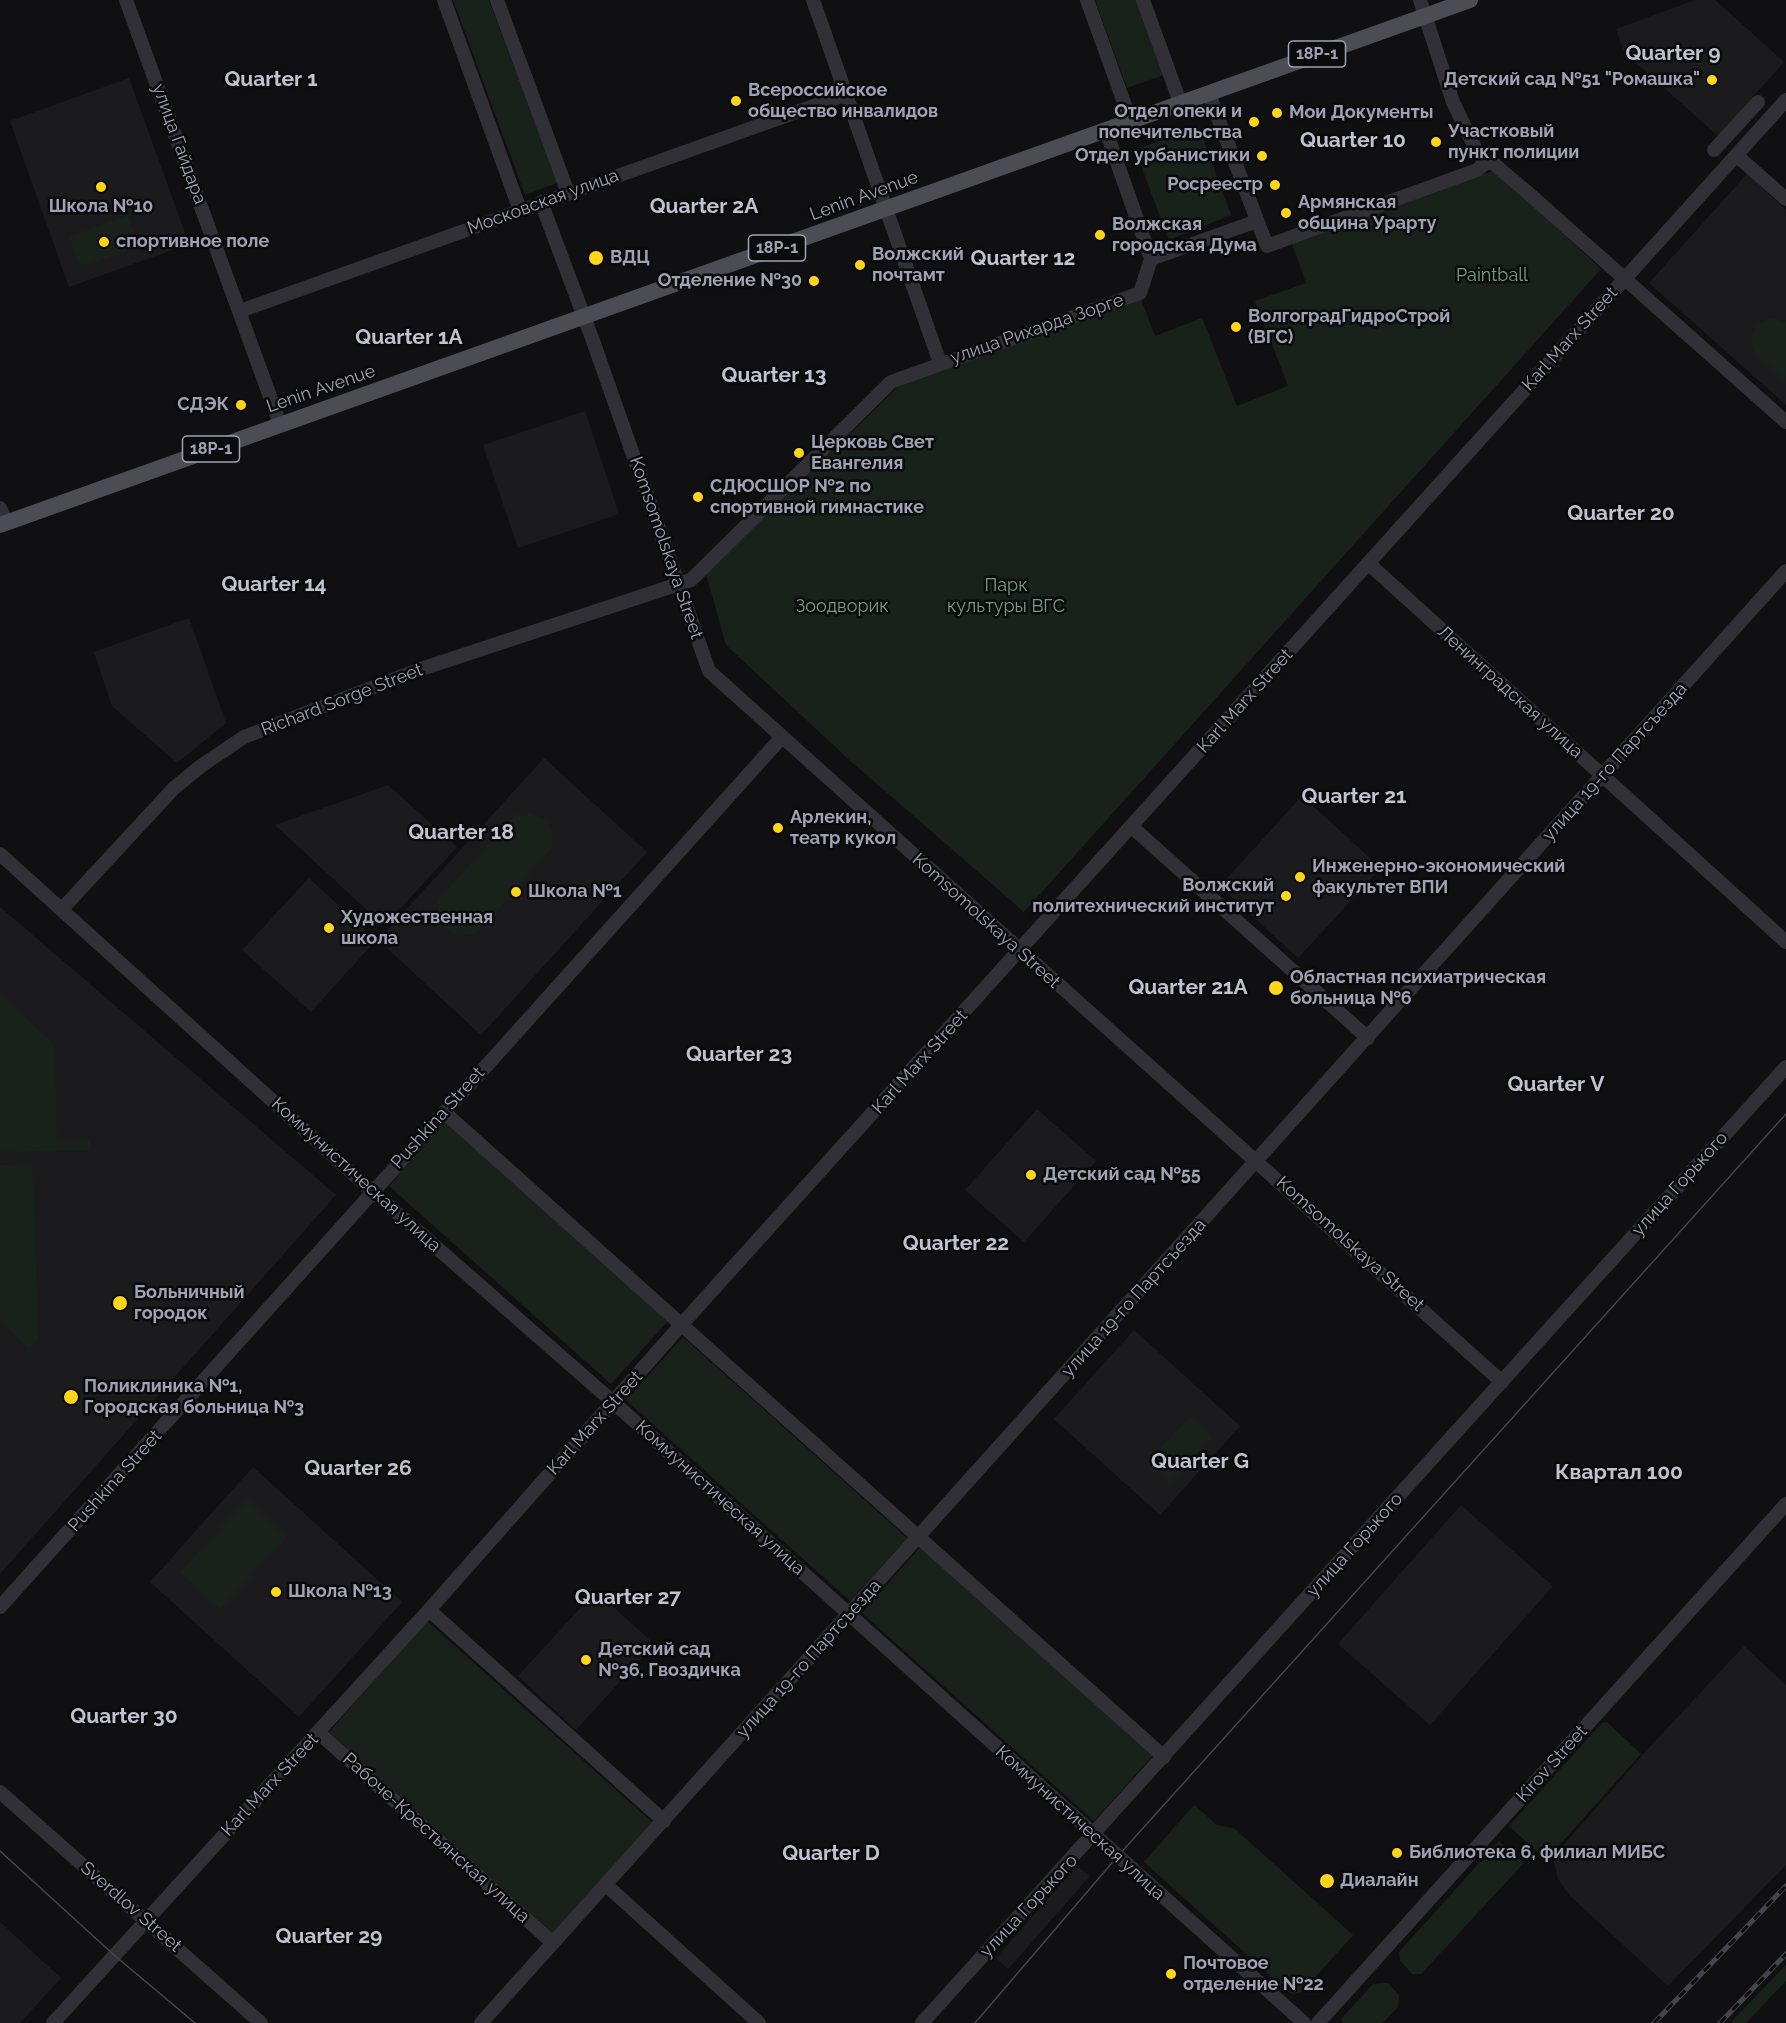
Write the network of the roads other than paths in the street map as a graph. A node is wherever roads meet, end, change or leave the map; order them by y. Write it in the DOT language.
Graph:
graph roads {
  1 [pos="126,0"];
  2 [pos="444,0"];
  3 [pos="497,0"];
  4 [pos="813,0"];
  5 [pos="1087,0"];
  6 [pos="1143,0"];
  7 [pos="1470,0"];
  8 [pos="1422,8"];
  9 [pos="847,94"];
  10 [pos="1209,94"];
  11 [pos="1786,100"];
  12 [pos="1758,102"];
  13 [pos="1181,105"];
  14 [pos="1131,122"];
  15 [pos="1106,131"];
  16 [pos="1714,150"];
  17 [pos="1736,155"];
  18 [pos="1487,162"];
  19 [pos="567,193"];
  20 [pos="1786,199"];
  21 [pos="541,202"];
  22 [pos="887,207"];
  23 [pos="520,210"];
  24 [pos="1257,221"];
  25 [pos="1151,259"];
  26 [pos="1624,278"];
  27 [pos="240,311"];
  28 [pos="584,317"];
  29 [pos="940,363"];
  30 [pos="1786,422"];
  31 [pos="280,424"];
  32 [pos="2,519"];
  33 [pos="1368,563"];
  34 [pos="1786,571"];
  35 [pos="680,585"];
  36 [pos="782,737"];
  37 [pos="1603,776"];
  38 [pos="1132,827"];
  39 [pos="0,854"];
  40 [pos="62,909"];
  41 [pos="1786,942"];
  42 [pos="1019,952"];
  43 [pos="1368,1038"];
  44 [pos="1786,1067"];
  45 [pos="444,1112"];
  46 [pos="1258,1160"];
  47 [pos="372,1191"];
  48 [pos="682,1324"];
  49 [pos="1502,1382"];
  50 [pos="613,1402"];
  51 [pos="1786,1504"];
  52 [pos="920,1536"];
  53 [pos="0,1607"];
  54 [pos="429,1610"];
  55 [pos="850,1615"];
  56 [pos="318,1732"];
  57 [pos="1164,1757"];
  58 [pos="0,1792"];
  59 [pos="664,1821"];
  60 [pos="1093,1836"];
  61 [pos="606,1884"];
  62 [pos="146,1921"];
  63 [pos="554,1943"];
  64 [pos="53,2023"];
  65 [pos="261,2023"];
  66 [pos="481,2023"];
  67 [pos="759,2023"];
  68 [pos="922,2023"];
  69 [pos="1304,2023"];
  70 [pos="1318,2023"];
  1 -- 27 [label="street, улица Гайдара"];
  2 -- 23 [label="street"];
  3 -- 19 [label="street"];
  4 -- 9 [label="street"];
  5 -- 14 [label="street"];
  6 -- 13 [label="street"];
  7 -- 8 [label="main road, Lenin Avenue / 18Р-1"];
  8 -- 10 [label="main road, Lenin Avenue / 18Р-1"];
  8 -- 18 [label="street"];
  9 -- 19 [label="street, Московская улица"];
  9 -- 22 [label="street"];
  10 -- 13 [label="main road, Lenin Avenue / 18Р-1"];
  10 -- 24 [label="street"];
  11 -- 17 [label="street, Karl Marx Street"];
  12 -- 16 [label="street"];
  13 -- 14 [label="main road, Lenin Avenue / 18Р-1"];
  14 -- 15 [label="main road, Lenin Avenue / 18Р-1"];
  15 -- 22 [label="main road, Lenin Avenue / 18Р-1"];
  15 -- 25 [label="street"];
  17 -- 20 [label="street"];
  17 -- 26 [label="street, Karl Marx Street"];
  18 -- 24 [label="street"];
  18 -- 26 [label="street"];
  19 -- 21 [label="street, Московская улица"];
  21 -- 23 [label="street, Московская улица"];
  21 -- 28 [label="street, Komsomolskaya Street"];
  22 -- 28 [label="main road, Lenin Avenue / 18Р-1"];
  22 -- 29 [label="street"];
  23 -- 27 [label="street, Московская улица"];
  24 -- 25 [label="street"];
  25 -- 29 [label="street, улица Рихарда Зорге"];
  26 -- 30 [label="street"];
  26 -- 33 [label="street, Karl Marx Street"];
  27 -- 31 [label="street, улица Гайдара"];
  28 -- 31 [label="main road, Lenin Avenue / 18Р-1"];
  28 -- 35 [label="street, Komsomolskaya Street"];
  29 -- 35 [label="street, улица Рихарда Зорге"];
  31 -- 32 [label="main road, Lenin Avenue / 18Р-1"];
  33 -- 37 [label="street, Ленинградская улица"];
  33 -- 38 [label="street, Karl Marx Street"];
  34 -- 37 [label="street, улица 19-го Партсъезда"];
  35 -- 36 [label="street, Komsomolskaya Street"];
  35 -- 40 [label="street, Richard Sorge Street"];
  36 -- 42 [label="street, Komsomolskaya Street"];
  36 -- 45 [label="street, Pushkina Street"];
  37 -- 41 [label="street, Ленинградская улица"];
  37 -- 43 [label="street, улица 19-го Партсъезда"];
  38 -- 42 [label="street, Karl Marx Street"];
  38 -- 43 [label="street"];
  39 -- 40 [label="street, Коммунистическая улица"];
  40 -- 47 [label="street, Коммунистическая улица"];
  42 -- 46 [label="street, Komsomolskaya Street"];
  42 -- 48 [label="street, Karl Marx Street"];
  43 -- 46 [label="street, улица 19-го Партсъезда"];
  44 -- 49 [label="street, улица Горького"];
  45 -- 47 [label="street, Pushkina Street"];
  45 -- 48 [label="street"];
  46 -- 49 [label="street, Komsomolskaya Street"];
  46 -- 52 [label="street, улица 19-го Партсъезда"];
  47 -- 50 [label="street, Коммунистическая улица"];
  47 -- 53 [label="street, Pushkina Street"];
  48 -- 50 [label="street, Karl Marx Street"];
  48 -- 52 [label="street"];
  49 -- 57 [label="street, улица Горького"];
  50 -- 54 [label="street, Karl Marx Street"];
  50 -- 55 [label="street, Коммунистическая улица"];
  51 -- 70 [label="street, Kirov Street"];
  52 -- 55 [label="street, улица 19-го Партсъезда"];
  52 -- 57 [label="street"];
  54 -- 56 [label="street, Karl Marx Street"];
  54 -- 59 [label="street"];
  55 -- 59 [label="street, улица 19-го Партсъезда"];
  55 -- 60 [label="street, Коммунистическая улица"];
  56 -- 62 [label="street, Karl Marx Street"];
  56 -- 63 [label="street, Рабоче-Крестьянская улица"];
  57 -- 60 [label="street, улица Горького"];
  58 -- 62 [label="street, Sverdlov Street"];
  59 -- 61 [label="street, улица 19-го Партсъезда"];
  60 -- 68 [label="street, улица Горького"];
  60 -- 69 [label="street, Коммунистическая улица"];
  61 -- 63 [label="street, улица 19-го Партсъезда"];
  61 -- 67 [label="street"];
  62 -- 64 [label="street, Karl Marx Street"];
  62 -- 65 [label="street, Sverdlov Street"];
  63 -- 66 [label="street, улица 19-го Партсъезда"];
}
